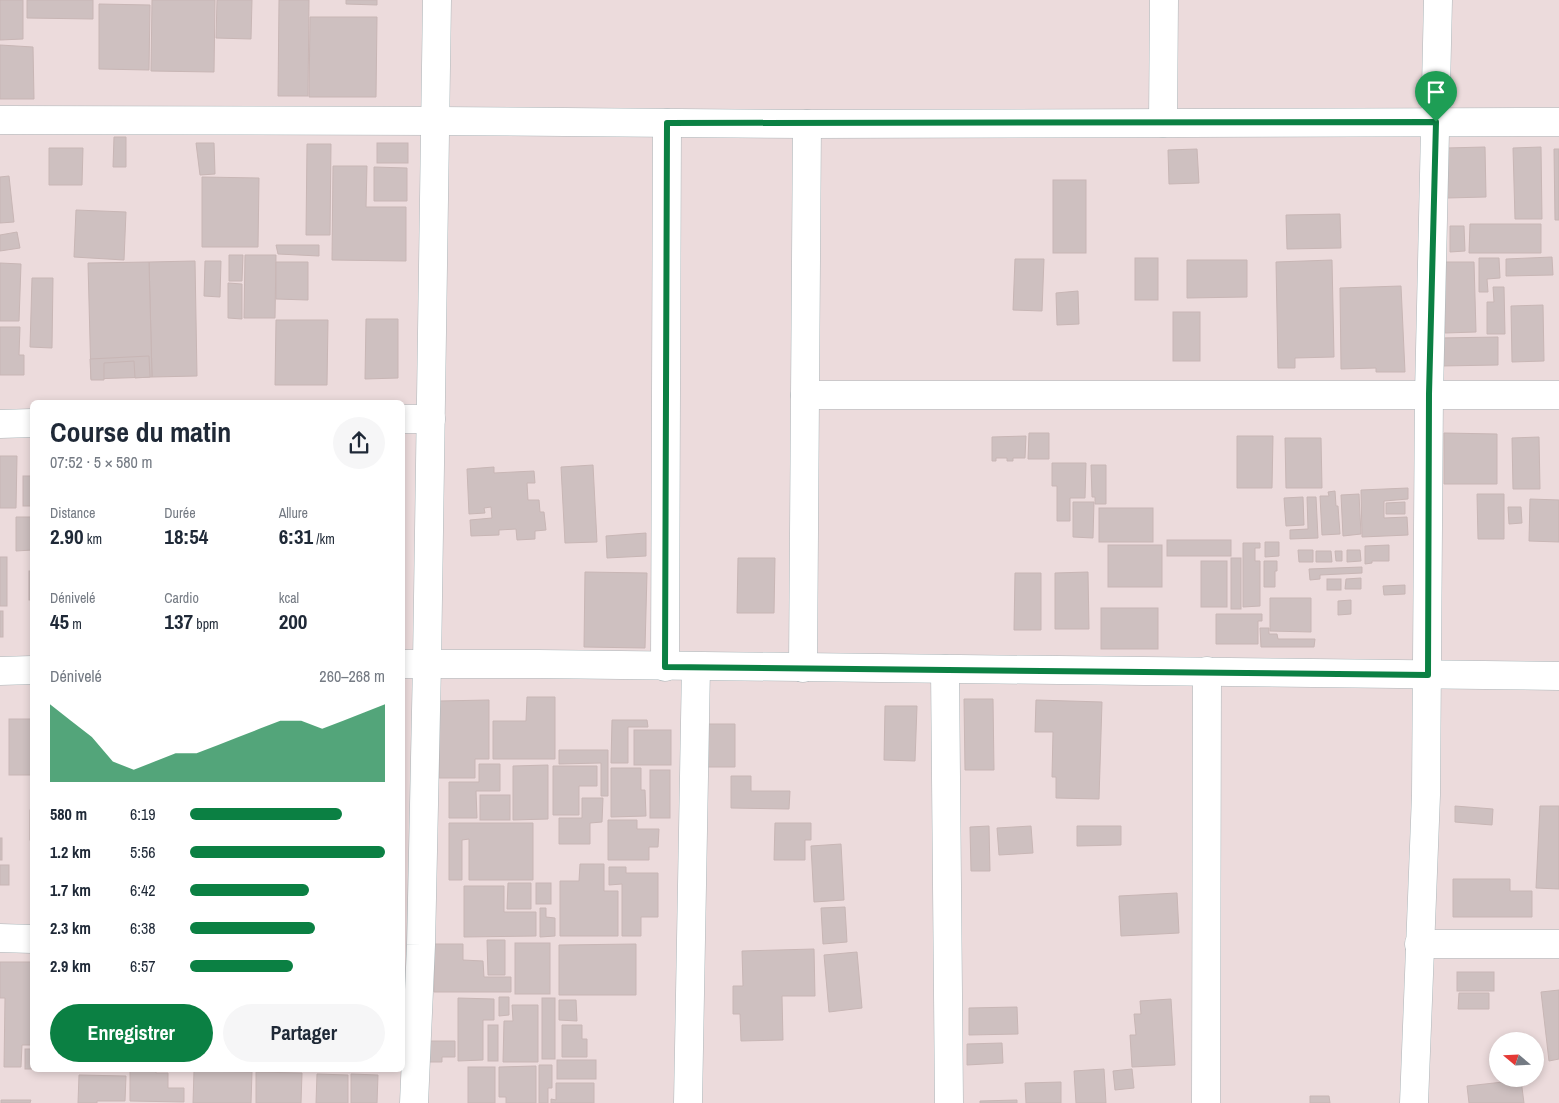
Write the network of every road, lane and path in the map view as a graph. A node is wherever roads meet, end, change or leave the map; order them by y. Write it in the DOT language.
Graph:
graph roads {
  1 [pos="438,0"];
  2 [pos="1164,0"];
  3 [pos="1438,0"];
  4 [pos="0,120"];
  5 [pos="436,121"];
  6 [pos="1436,122"];
  7 [pos="1559,122"];
  8 [pos="667,123"];
  9 [pos="1163,123"];
  10 [pos="807,124"];
  11 [pos="1429,394"];
  12 [pos="1559,394"];
  13 [pos="805,395"];
  14 [pos="405,419"];
  15 [pos="431,419"];
  16 [pos="30,423"];
  17 [pos="0,424"];
  18 [pos="415,664"];
  19 [pos="665,667"];
  20 [pos="696,667"];
  21 [pos="803,668"];
  22 [pos="945,669"];
  23 [pos="30,670"];
  24 [pos="0,671"];
  25 [pos="1207,672"];
  26 [pos="1428,675"];
  27 [pos="1559,676"];
  28 [pos="0,938"];
  29 [pos="30,939"];
  30 [pos="412,944"];
  31 [pos="1419,944"];
  32 [pos="1559,944"];
  33 [pos="414,1103"];
  34 [pos="688,1103"];
  35 [pos="950,1103"];
  36 [pos="1206,1103"];
  37 [pos="1414,1103"];
  1 -- 5 [label="street"];
  2 -- 9 [label="street"];
  3 -- 6 [label="street"];
  4 -- 5 [label="street"];
  5 -- 8 [label="street"];
  5 -- 15 [label="street"];
  6 -- 7 [label="street"];
  6 -- 9 [label="street"];
  6 -- 11 [label="street"];
  8 -- 10 [label="street"];
  8 -- 19 [label="street"];
  9 -- 10 [label="street"];
  10 -- 13 [label="street"];
  11 -- 12 [label="street"];
  11 -- 13 [label="street"];
  11 -- 26 [label="street"];
  13 -- 21 [label="street"];
  14 -- 15 [label="street"];
  15 -- 18 [label="street"];
  16 -- 17 [label="street"];
  18 -- 19 [label="street"];
  18 -- 30 [label="street"];
  19 -- 20 [label="street"];
  20 -- 21 [label="street"];
  20 -- 34 [label="street"];
  21 -- 22 [label="street"];
  22 -- 25 [label="street"];
  22 -- 35 [label="street"];
  23 -- 24 [label="street"];
  25 -- 26 [label="street"];
  25 -- 36 [label="street"];
  26 -- 27 [label="street"];
  26 -- 31 [label="street"];
  28 -- 29 [label="street"];
  30 -- 33 [label="street"];
  31 -- 32 [label="street"];
  31 -- 37 [label="street"];
}
